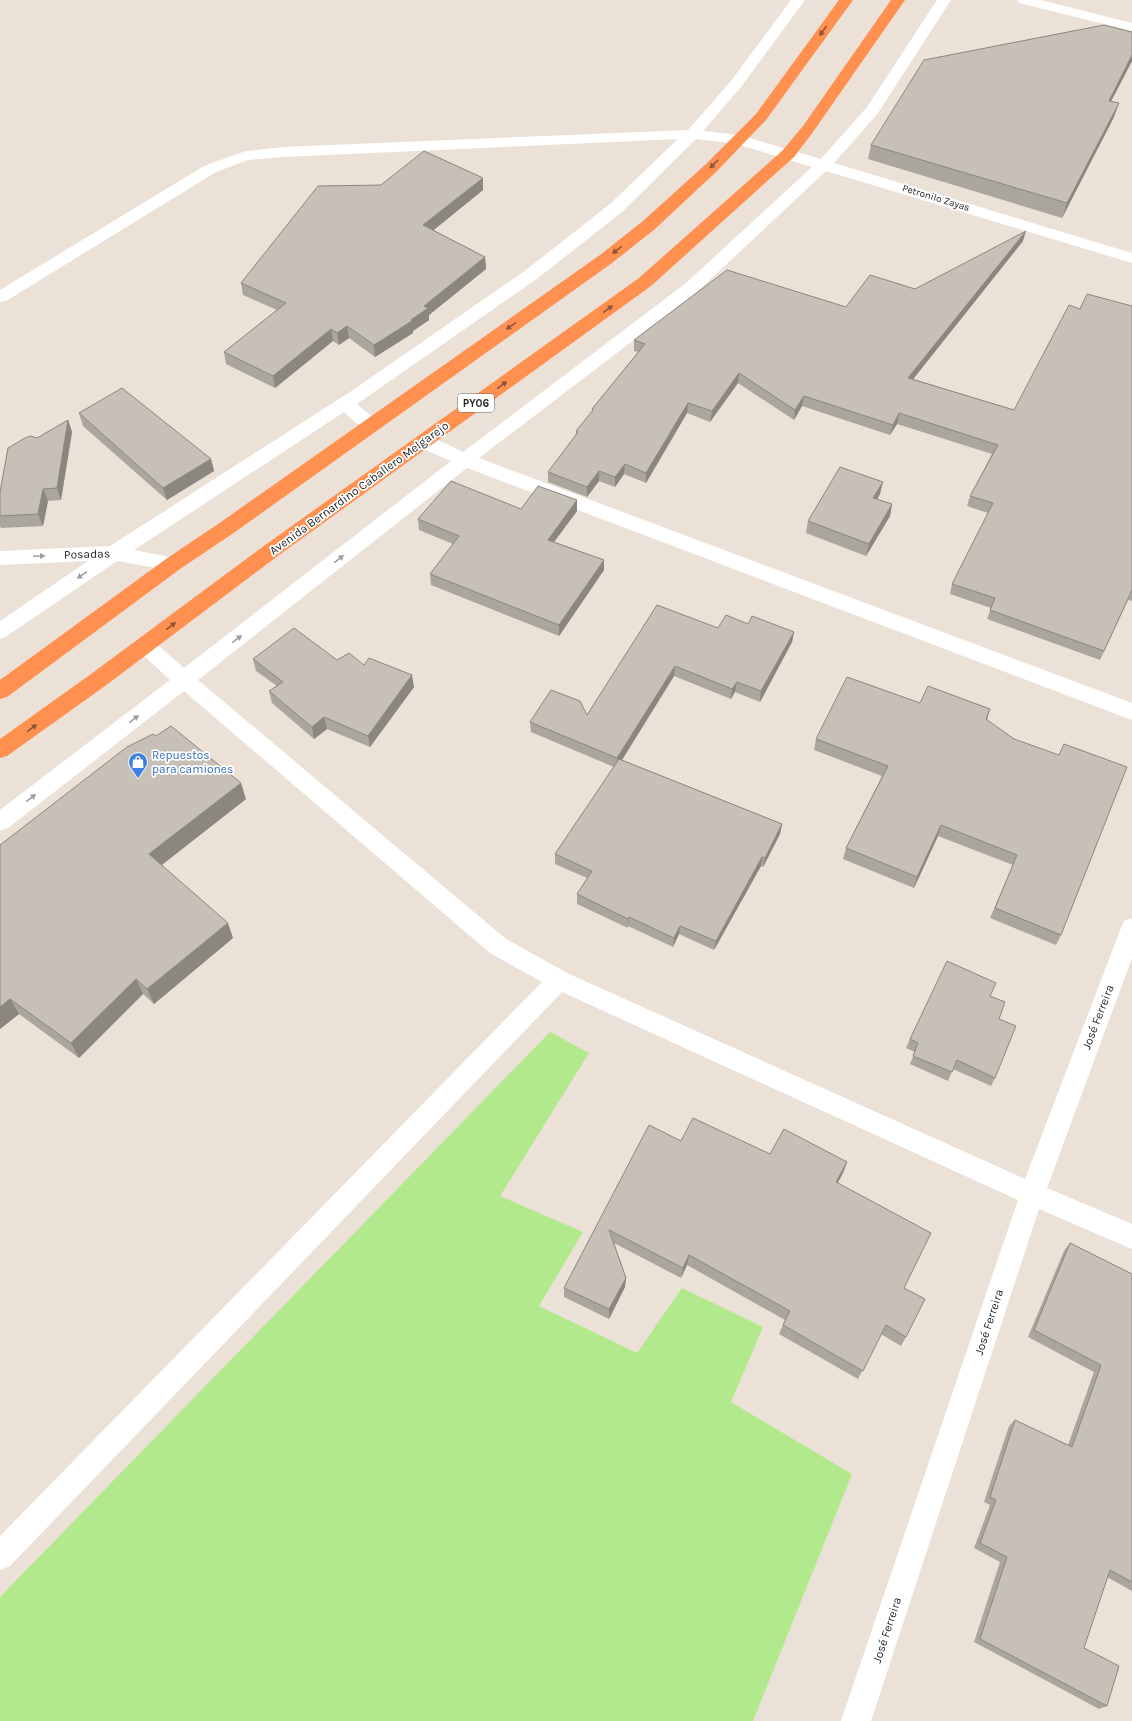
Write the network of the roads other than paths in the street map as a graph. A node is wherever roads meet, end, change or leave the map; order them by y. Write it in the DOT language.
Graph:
graph roads {
  1 [pos="798,0"];
  2 [pos="846,0"];
  3 [pos="898,0"];
  4 [pos="944,0"];
  5 [pos="1024,0"];
  6 [pos="1132,27"];
  7 [pos="692,134"];
  8 [pos="739,140"];
  9 [pos="788,154"];
  10 [pos="825,164"];
  11 [pos="1132,258"];
  12 [pos="0,297"];
  13 [pos="344,404"];
  14 [pos="371,425"];
  15 [pos="422,442"];
  16 [pos="465,460"];
  17 [pos="114,553"];
  18 [pos="0,558"];
  19 [pos="173,564"];
  20 [pos="0,631"];
  21 [pos="145,645"];
  22 [pos="184,680"];
  23 [pos="0,691"];
  24 [pos="1132,712"];
  25 [pos="0,750"];
  26 [pos="0,822"];
  27 [pos="1132,928"];
  28 [pos="560,980"];
  29 [pos="1032,1194"];
  30 [pos="1132,1237"];
  31 [pos="0,1556"];
  32 [pos="856,1721"];
  1 -- 7 [label="street"];
  2 -- 8 [label="highway, one-way"];
  3 -- 9 [label="highway, Avenida Bernardino Caballero Melgarejo / PY06"];
  4 -- 10 [label="street"];
  5 -- 6 [label="street"];
  7 -- 8 [label="street, Petronilo Zayas"];
  7 -- 12 [label="street, Petronilo Zayas"];
  7 -- 13 [label="street"];
  8 -- 9 [label="street, Petronilo Zayas"];
  8 -- 14 [label="highway, one-way"];
  9 -- 10 [label="street, Petronilo Zayas"];
  15 -- 9 [label="highway, Avenida Bernardino Caballero Melgarejo / PY06, one-way"];
  10 -- 11 [label="street, Petronilo Zayas"];
  10 -- 16 [label="street"];
  13 -- 14 [label="street"];
  13 -- 17 [label="street"];
  14 -- 19 [label="highway"];
  15 -- 16 [label="street"];
  21 -- 15 [label="highway, Avenida Bernardino Caballero Melgarejo / PY06, one-way"];
  22 -- 16 [label="street, one-way"];
  16 -- 24 [label="street"];
  18 -- 17 [label="street, Posadas, one-way"];
  17 -- 19 [label="street, Posadas"];
  17 -- 20 [label="street, one-way"];
  19 -- 23 [label="highway"];
  21 -- 22 [label="street"];
  25 -- 21 [label="highway, Avenida Bernardino Caballero Melgarejo / PY06, one-way"];
  26 -- 22 [label="street, one-way"];
  22 -- 28 [label="street"];
  27 -- 29 [label="street, José Ferreira"];
  28 -- 29 [label="street"];
  28 -- 31 [label="street"];
  29 -- 30 [label="street"];
  29 -- 32 [label="street, José Ferreira"];
}
